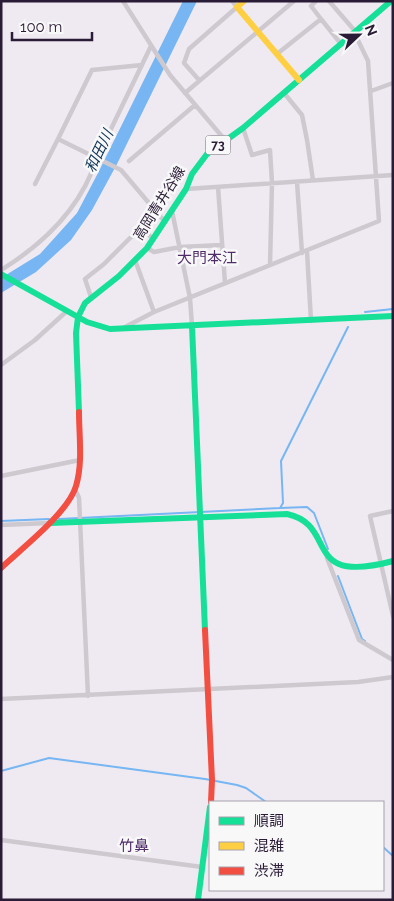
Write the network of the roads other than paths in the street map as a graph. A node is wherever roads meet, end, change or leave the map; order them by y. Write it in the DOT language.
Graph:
graph roads {
  1 [pos="123,1"];
  2 [pos="232,1"];
  3 [pos="244,1"];
  4 [pos="294,1"];
  5 [pos="316,1"];
  6 [pos="329,1"];
  7 [pos="391,1"];
  8 [pos="237,7"];
  9 [pos="320,19"];
  10 [pos="259,32"];
  11 [pos="354,32"];
  12 [pos="341,44"];
  13 [pos="151,46"];
  14 [pos="277,54"];
  15 [pos="142,65"];
  16 [pos="199,80"];
  17 [pos="299,80"];
  18 [pos="393,83"];
  19 [pos="370,91"];
  20 [pos="185,93"];
  21 [pos="284,93"];
  22 [pos="195,105"];
  23 [pos="243,128"];
  24 [pos="58,139"];
  25 [pos="225,140"];
  26 [pos="97,158"];
  27 [pos="129,161"];
  28 [pos="393,175"];
  29 [pos="376,176"];
  30 [pos="313,180"];
  31 [pos="297,182"];
  32 [pos="272,183"];
  33 [pos="35,184"];
  34 [pos="218,187"];
  35 [pos="186,189"];
  36 [pos="172,211"];
  37 [pos="165,222"];
  38 [pos="153,239"];
  39 [pos="222,245"];
  40 [pos="180,247"];
  41 [pos="146,248"];
  42 [pos="307,251"];
  43 [pos="302,253"];
  44 [pos="135,260"];
  45 [pos="270,265"];
  46 [pos="1,272"];
  47 [pos="225,283"];
  48 [pos="91,298"];
  49 [pos="190,298"];
  50 [pos="66,311"];
  51 [pos="154,312"];
  52 [pos="393,316"];
  53 [pos="78,317"];
  54 [pos="311,321"];
  55 [pos="192,326"];
  56 [pos="122,329"];
  57 [pos="1,366"];
  58 [pos="80,460"];
  59 [pos="1,476"];
  60 [pos="75,489"];
  61 [pos="393,511"];
  62 [pos="200,517"];
  63 [pos="80,522"];
  64 [pos="50,523"];
  65 [pos="1,525"];
  66 [pos="326,557"];
  67 [pos="393,561"];
  68 [pos="381,564"];
  69 [pos="1,568"];
  70 [pos="393,616"];
  71 [pos="393,660"];
  72 [pos="393,677"];
  73 [pos="208,688"];
  74 [pos="88,696"];
  75 [pos="1,699"];
  76 [pos="211,801"];
  77 [pos="209,814"];
  78 [pos="1,840"];
  79 [pos="202,867"];
  80 [pos="198,900"];
  1 -- 13 [label="street"];
  2 -- 8 [label="street"];
  3 -- 8 [label="street"];
  4 -- 10 [label="street"];
  5 -- 9 [label="street"];
  6 -- 11 [label="street"];
  7 -- 11 [label="street, 高岡青井谷線 / 73"];
  8 -- 10 [label="street"];
  8 -- 16 [label="street"];
  9 -- 12 [label="street"];
  9 -- 14 [label="street"];
  10 -- 14 [label="street"];
  10 -- 16 [label="street"];
  11 -- 12 [label="street, 高岡青井谷線 / 73"];
  11 -- 19 [label="street"];
  12 -- 17 [label="street, 高岡青井谷線 / 73"];
  13 -- 15 [label="street"];
  13 -- 20 [label="street"];
  14 -- 17 [label="street"];
  15 -- 24 [label="street"];
  15 -- 26 [label="street"];
  16 -- 20 [label="street"];
  17 -- 21 [label="street, 高岡青井谷線 / 73"];
  18 -- 19 [label="street"];
  19 -- 29 [label="street"];
  20 -- 22 [label="street"];
  21 -- 23 [label="street, 高岡青井谷線 / 73"];
  21 -- 30 [label="street"];
  22 -- 25 [label="street"];
  22 -- 27 [label="street"];
  23 -- 25 [label="street, 高岡青井谷線 / 73"];
  23 -- 32 [label="street"];
  24 -- 26 [label="street"];
  24 -- 33 [label="street"];
  25 -- 35 [label="street, 高岡青井谷線 / 73"];
  26 -- 37 [label="street"];
  26 -- 46 [label="street"];
  28 -- 29 [label="street"];
  29 -- 30 [label="street"];
  29 -- 42 [label="street"];
  30 -- 31 [label="street"];
  31 -- 32 [label="street"];
  31 -- 43 [label="street"];
  32 -- 34 [label="street"];
  32 -- 45 [label="street"];
  34 -- 35 [label="street"];
  34 -- 39 [label="street"];
  35 -- 36 [label="street, 高岡青井谷線 / 73"];
  36 -- 37 [label="street, 高岡青井谷線 / 73"];
  36 -- 40 [label="street"];
  37 -- 38 [label="street, 高岡青井谷線 / 73"];
  38 -- 41 [label="street, 高岡青井谷線 / 73"];
  38 -- 48 [label="street"];
  39 -- 40 [label="street"];
  39 -- 47 [label="street"];
  40 -- 41 [label="street"];
  40 -- 49 [label="street"];
  41 -- 44 [label="street, 高岡青井谷線 / 73"];
  42 -- 43 [label="street"];
  42 -- 54 [label="street"];
  43 -- 45 [label="street"];
  44 -- 48 [label="street, 高岡青井谷線 / 73"];
  44 -- 51 [label="street"];
  45 -- 47 [label="street"];
  46 -- 50 [label="street"];
  47 -- 49 [label="street"];
  48 -- 53 [label="street, 高岡青井谷線 / 73"];
  49 -- 51 [label="street"];
  49 -- 55 [label="street"];
  50 -- 53 [label="street"];
  50 -- 57 [label="street"];
  51 -- 56 [label="street"];
  52 -- 54 [label="street"];
  53 -- 56 [label="street"];
  53 -- 58 [label="street, 高岡青井谷線 / 73"];
  54 -- 55 [label="street"];
  55 -- 56 [label="street"];
  55 -- 62 [label="street"];
  58 -- 59 [label="street"];
  58 -- 60 [label="street, 高岡青井谷線 / 73"];
  60 -- 63 [label="street"];
  60 -- 64 [label="street, 高岡青井谷線 / 73"];
  61 -- 68 [label="street"];
  62 -- 63 [label="street"];
  62 -- 66 [label="street"];
  62 -- 73 [label="street"];
  63 -- 64 [label="street"];
  63 -- 74 [label="street"];
  64 -- 65 [label="street"];
  64 -- 69 [label="street, 高岡青井谷線 / 73"];
  66 -- 68 [label="street"];
  66 -- 71 [label="street"];
  67 -- 68 [label="street"];
  68 -- 70 [label="street"];
  72 -- 73 [label="street"];
  73 -- 74 [label="street"];
  73 -- 76 [label="street"];
  74 -- 75 [label="street"];
  77 -- 79 [label="street"];
  78 -- 79 [label="street"];
  79 -- 80 [label="street"];
}
